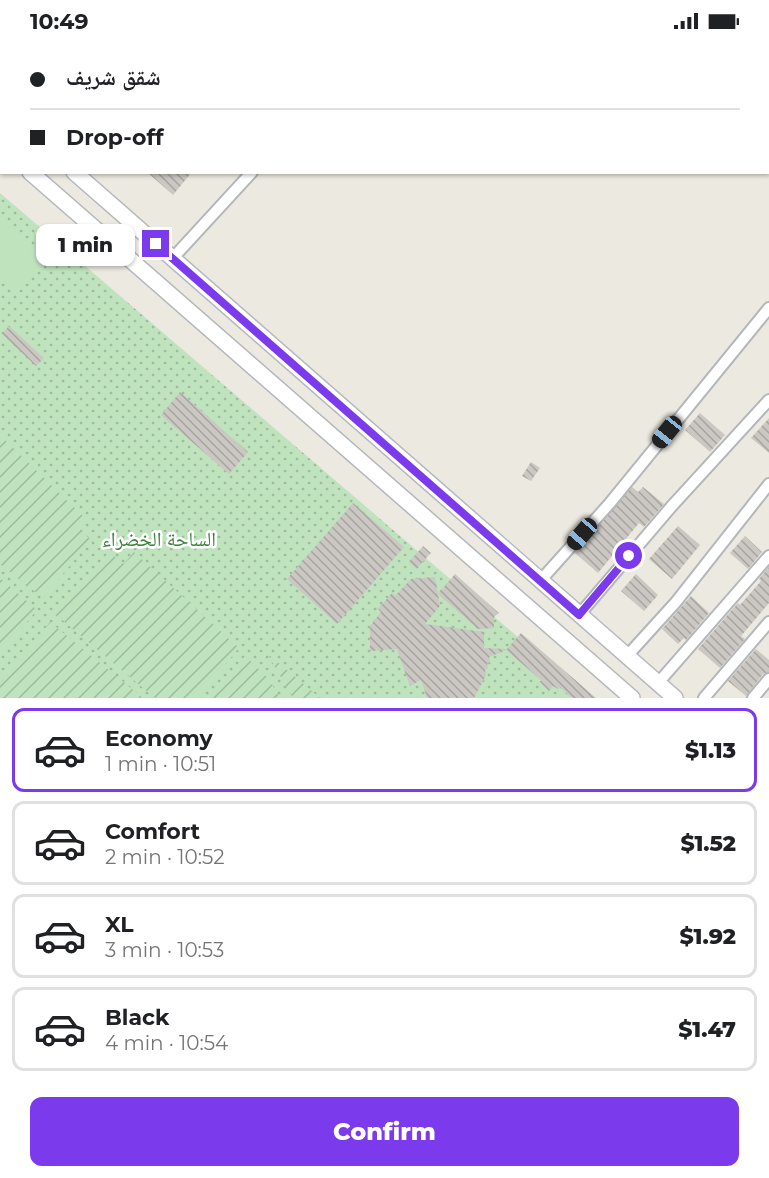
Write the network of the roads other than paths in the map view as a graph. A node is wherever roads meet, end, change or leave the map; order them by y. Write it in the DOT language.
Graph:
graph roads {
  1 [pos="32,174"];
  2 [pos="76,174"];
  3 [pos="250,174"];
  4 [pos="172,259"];
  5 [pos="769,308"];
  6 [pos="769,400"];
  7 [pos="769,484"];
  8 [pos="769,556"];
  9 [pos="540,580"];
  10 [pos="579,615"];
  11 [pos="769,622"];
  12 [pos="627,656"];
  13 [pos="769,680"];
  14 [pos="658,683"];
  15 [pos="632,698"];
  16 [pos="675,698"];
  17 [pos="704,698"];
  18 [pos="753,698"];
  1 -- 15 [label="street"];
  2 -- 4 [label="street"];
  3 -- 4 [label="street"];
  4 -- 9 [label="street"];
  5 -- 9 [label="street"];
  6 -- 10 [label="street"];
  7 -- 12 [label="street"];
  8 -- 14 [label="street"];
  9 -- 10 [label="street"];
  10 -- 12 [label="street"];
  11 -- 17 [label="street"];
  12 -- 14 [label="street"];
  13 -- 18 [label="street"];
  14 -- 16 [label="street"];
}
